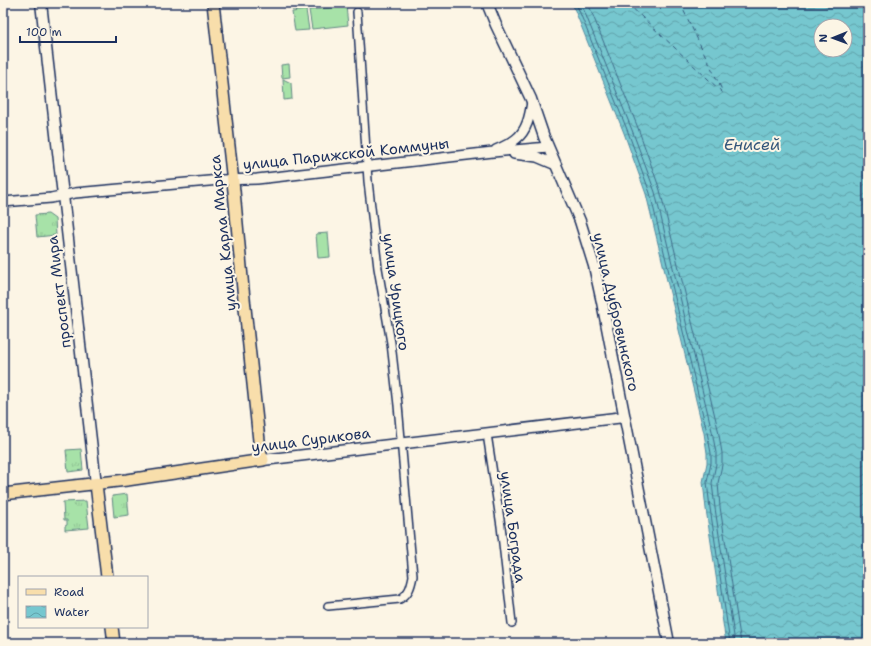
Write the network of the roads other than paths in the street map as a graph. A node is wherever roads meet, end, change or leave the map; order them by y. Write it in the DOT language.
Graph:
graph roads {
  1 [pos="41,3"];
  2 [pos="213,3"];
  3 [pos="487,3"];
  4 [pos="357,12"];
  5 [pos="532,102"];
  6 [pos="548,148"];
  7 [pos="493,152"];
  8 [pos="556,165"];
  9 [pos="366,166"];
  10 [pos="233,180"];
  11 [pos="63,195"];
  12 [pos="3,202"];
  13 [pos="624,417"];
  14 [pos="487,434"];
  15 [pos="402,444"];
  16 [pos="263,460"];
  17 [pos="96,484"];
  18 [pos="3,494"];
  19 [pos="107,576"];
  20 [pos="328,606"];
  21 [pos="512,624"];
  22 [pos="112,628"];
  23 [pos="114,643"];
  24 [pos="669,643"];
  1 -- 11 [label="main road, проспект Мира"];
  2 -- 10 [label="main road, улица Карла Маркса"];
  3 -- 5 [label="main road, улица Дубровинского"];
  4 -- 9 [label="street, улица Урицкого"];
  5 -- 6 [label="main road, улица Дубровинского"];
  5 -- 7 [label="street"];
  6 -- 7 [label="street, улица Парижской Коммуны"];
  6 -- 8 [label="main road, улица Дубровинского"];
  7 -- 8 [label="street"];
  7 -- 9 [label="street, улица Парижской Коммуны"];
  8 -- 13 [label="main road, улица Дубровинского"];
  9 -- 10 [label="street, улица Парижской Коммуны"];
  9 -- 15 [label="street, улица Урицкого"];
  10 -- 11 [label="street, улица Парижской Коммуны"];
  10 -- 16 [label="main road, улица Карла Маркса"];
  11 -- 12 [label="street, улица Парижской Коммуны"];
  11 -- 17 [label="main road, проспект Мира"];
  13 -- 14 [label="main road, улица Сурикова"];
  13 -- 24 [label="main road, улица Дубровинского"];
  14 -- 15 [label="main road, улица Сурикова"];
  14 -- 21 [label="street, улица Бограда"];
  15 -- 16 [label="main road, улица Сурикова"];
  15 -- 20 [label="street, улица Урицкого"];
  16 -- 17 [label="main road, улица Сурикова"];
  17 -- 18 [label="main road, улица Сурикова"];
  17 -- 19 [label="main road, проспект Мира"];
  22 -- 23 [label="main road"];
}
